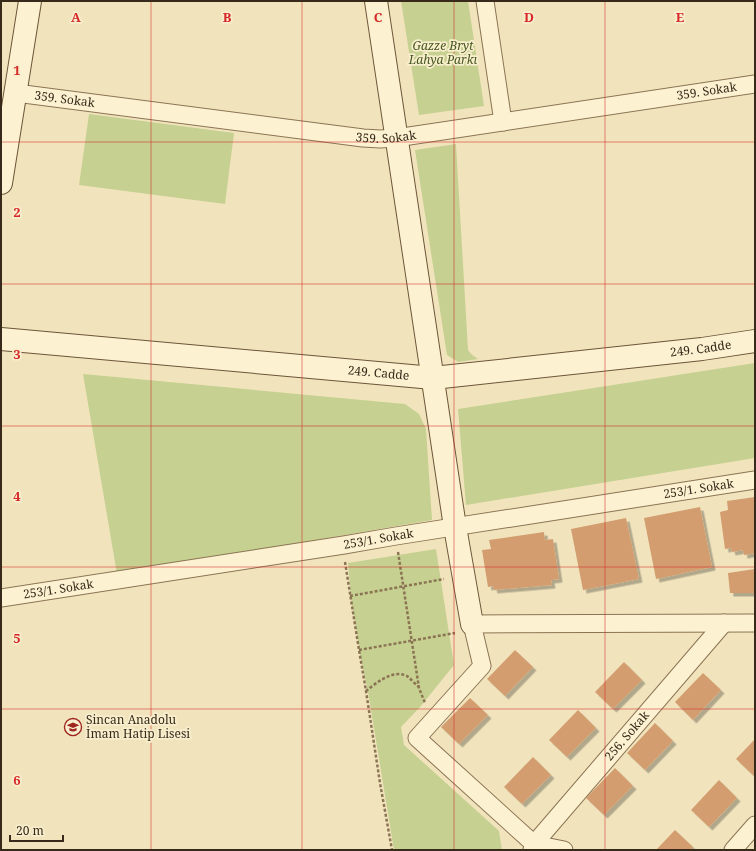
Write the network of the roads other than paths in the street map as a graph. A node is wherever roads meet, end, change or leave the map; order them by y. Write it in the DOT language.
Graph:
graph roads {
  1 [pos="30,1"];
  2 [pos="376,1"];
  3 [pos="485,1"];
  4 [pos="755,84"];
  5 [pos="16,93"];
  6 [pos="503,122"];
  7 [pos="396,138"];
  8 [pos="1,183"];
  9 [pos="1,339"];
  10 [pos="755,341"];
  11 [pos="433,378"];
  12 [pos="755,480"];
  13 [pos="455,527"];
  14 [pos="1,598"];
  15 [pos="724,623"];
  16 [pos="755,623"];
  17 [pos="473,627"];
  18 [pos="755,825"];
  19 [pos="533,847"];
  20 [pos="564,850"];
  21 [pos="733,850"];
  1 -- 5 [label="street"];
  2 -- 7 [label="street"];
  3 -- 6 [label="street"];
  4 -- 6 [label="street, 359. Sokak"];
  5 -- 7 [label="street, 359. Sokak"];
  5 -- 8 [label="street"];
  6 -- 7 [label="street, 359. Sokak"];
  7 -- 11 [label="street"];
  9 -- 11 [label="street, 249. Cadde"];
  10 -- 11 [label="street, 249. Cadde"];
  11 -- 13 [label="street"];
  12 -- 13 [label="street, 253/1. Sokak"];
  13 -- 14 [label="street, 253/1. Sokak"];
  13 -- 17 [label="street"];
  15 -- 16 [label="street"];
  15 -- 17 [label="street"];
  15 -- 19 [label="street, 256. Sokak"];
  17 -- 19 [label="street"];
  18 -- 21 [label="street"];
  19 -- 20 [label="street"];
}
